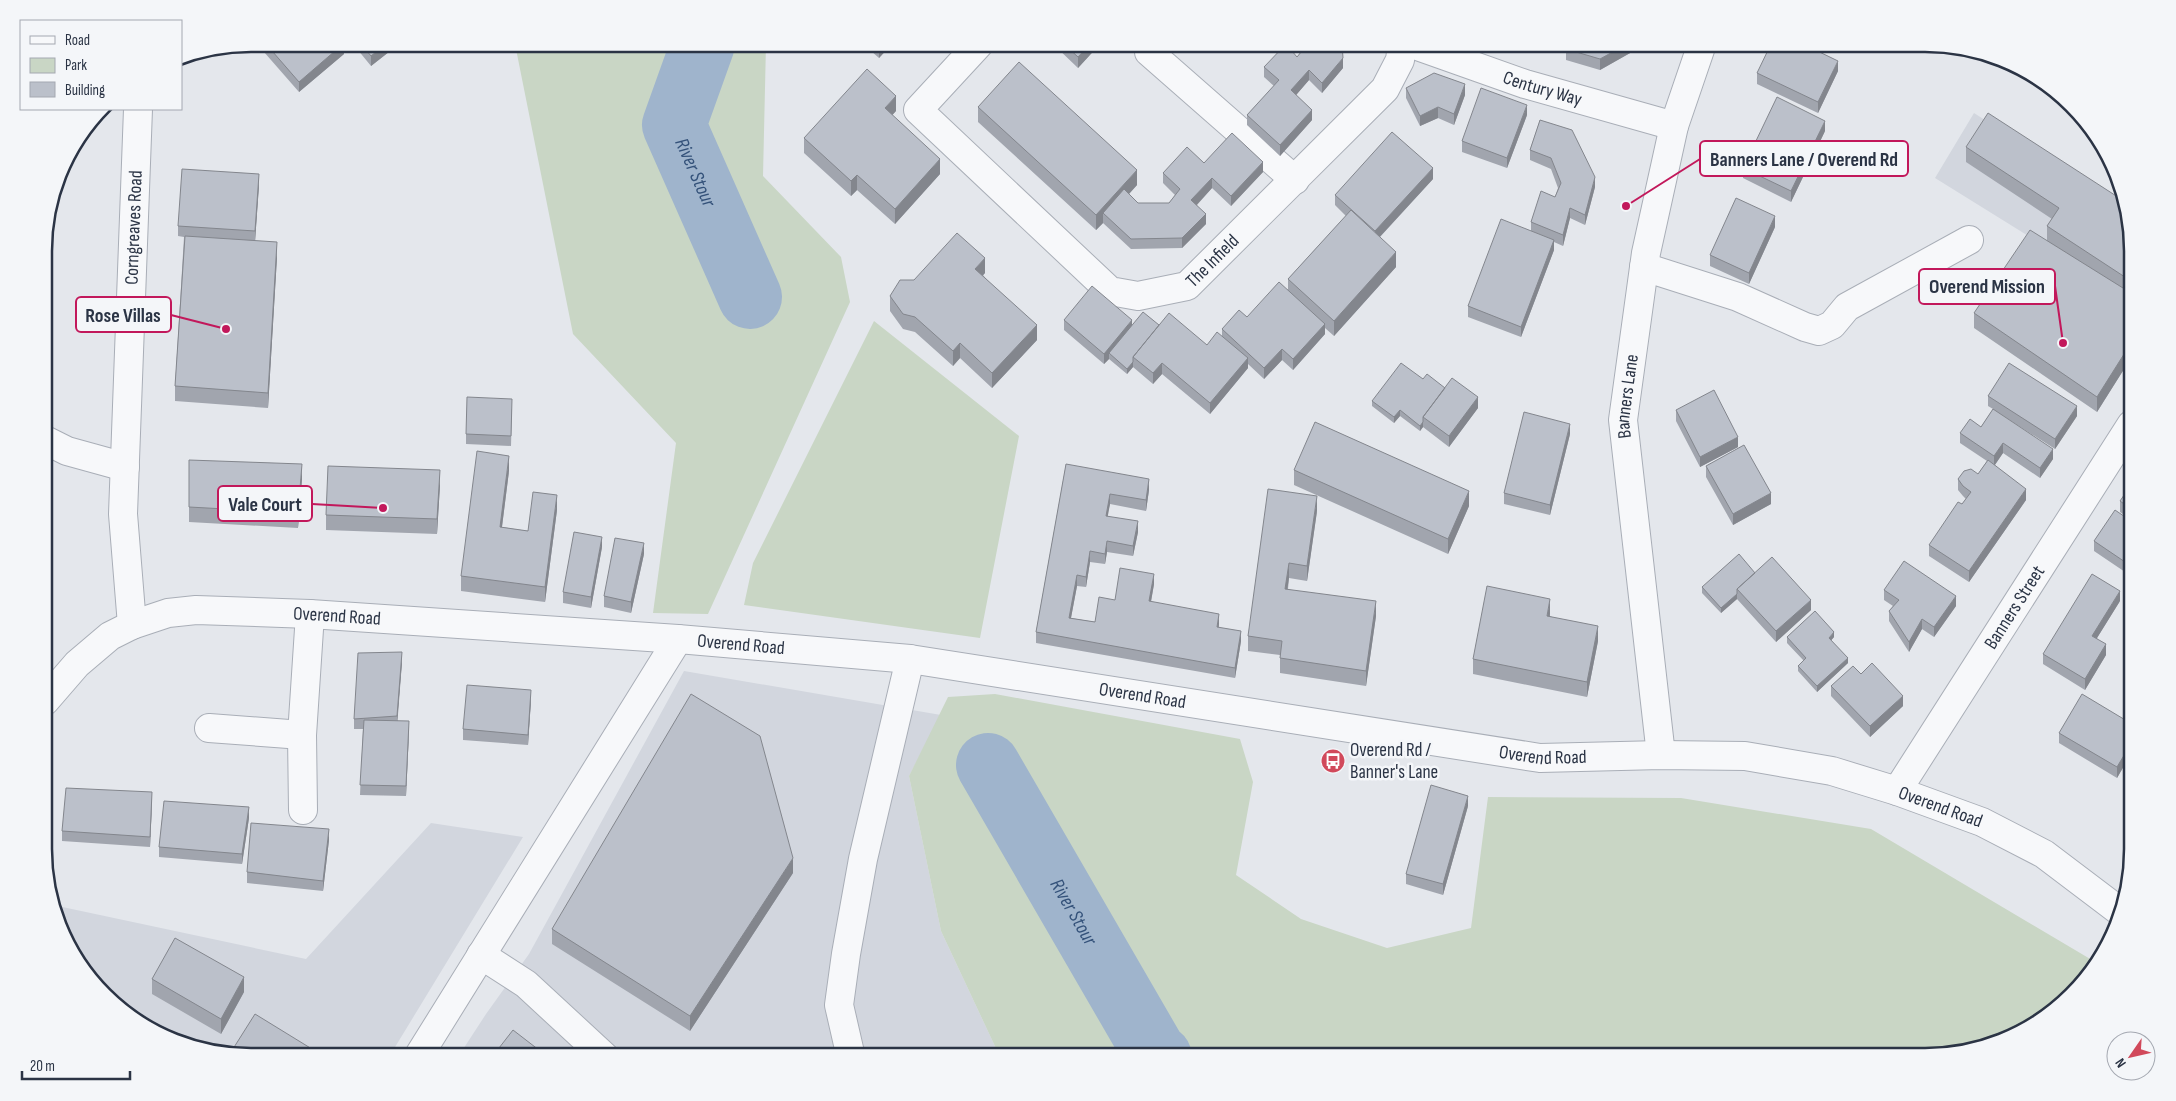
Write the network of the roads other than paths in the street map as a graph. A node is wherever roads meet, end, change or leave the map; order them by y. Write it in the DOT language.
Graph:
graph roads {
  1 [pos="972,52"];
  2 [pos="1149,52"];
  3 [pos="1401,52"];
  4 [pos="1435,52"];
  5 [pos="1699,52"];
  6 [pos="138,110"];
  7 [pos="1674,126"];
  8 [pos="1295,180"];
  9 [pos="1969,240"];
  10 [pos="1644,267"];
  11 [pos="2124,435"];
  12 [pos="52,444"];
  13 [pos="125,467"];
  14 [pos="310,614"];
  15 [pos="132,625"];
  16 [pos="678,639"];
  17 [pos="910,659"];
  18 [pos="52,693"];
  19 [pos="209,728"];
  20 [pos="302,735"];
  21 [pos="1661,755"];
  22 [pos="1897,791"];
  23 [pos="303,810"];
  24 [pos="2115,908"];
  25 [pos="481,955"];
  26 [pos="424,1048"];
  27 [pos="595,1048"];
  28 [pos="849,1048"];
  1 -- 8 [label="street, The Infield"];
  2 -- 8 [label="street"];
  3 -- 8 [label="street, The Infield"];
  4 -- 7 [label="street, Century Way"];
  5 -- 7 [label="street, Banners Lane"];
  6 -- 13 [label="street, Corngreaves Road"];
  7 -- 10 [label="street, Banners Lane"];
  9 -- 10 [label="street"];
  10 -- 21 [label="street, Banners Lane"];
  11 -- 22 [label="street, Banners Street"];
  12 -- 13 [label="street"];
  13 -- 15 [label="street, Corngreaves Road"];
  14 -- 15 [label="street, Overend Road"];
  14 -- 16 [label="street, Overend Road"];
  14 -- 20 [label="street"];
  15 -- 18 [label="street"];
  16 -- 17 [label="street, Overend Road"];
  16 -- 25 [label="street"];
  17 -- 21 [label="street, Overend Road"];
  17 -- 28 [label="street"];
  19 -- 20 [label="street"];
  20 -- 23 [label="street"];
  21 -- 22 [label="street, Overend Road"];
  22 -- 24 [label="street, Overend Road"];
  25 -- 26 [label="street"];
  25 -- 27 [label="street"];
}
